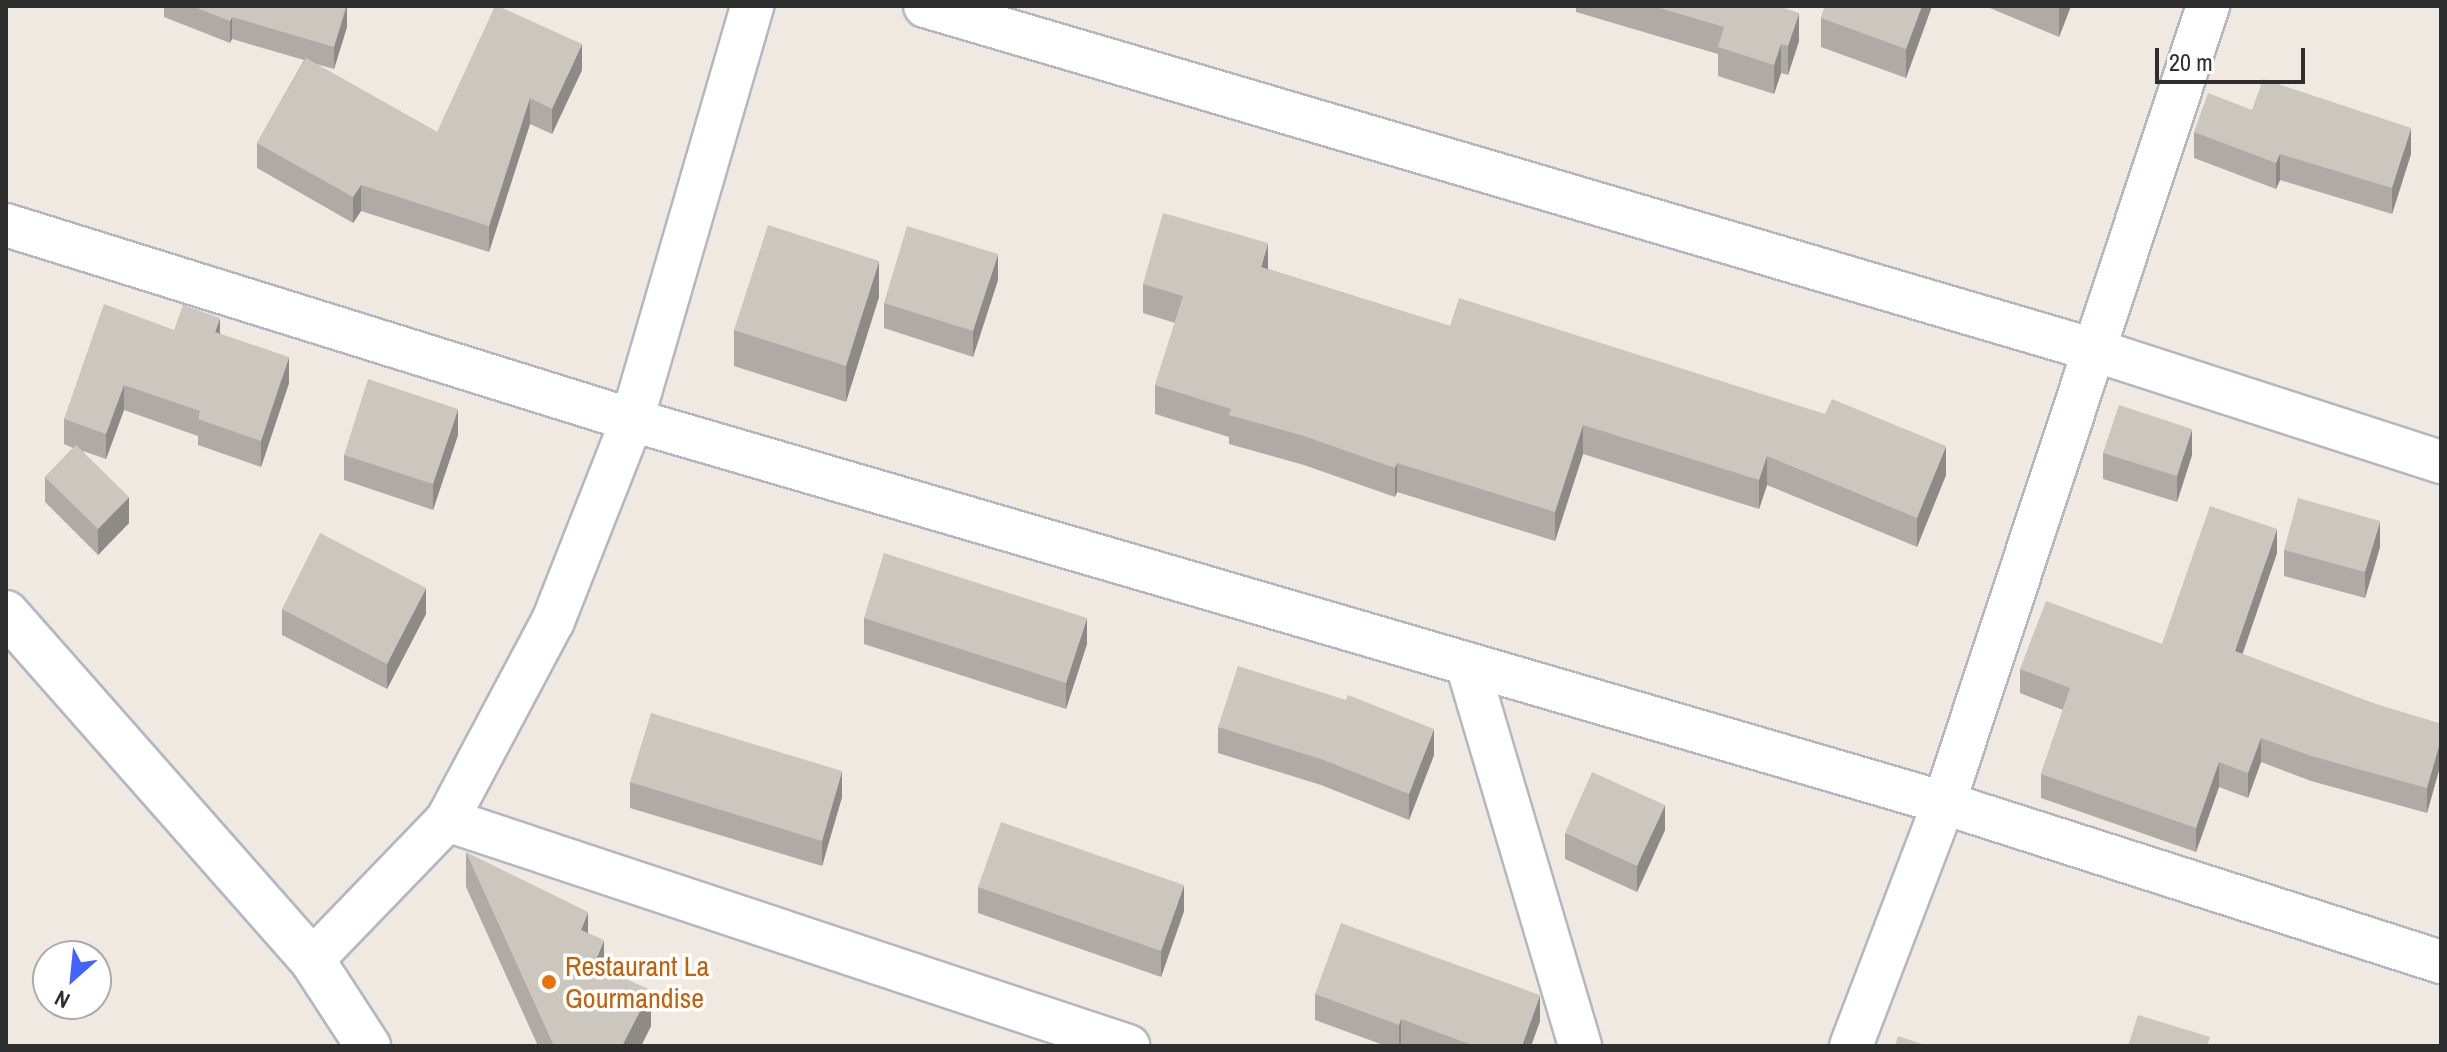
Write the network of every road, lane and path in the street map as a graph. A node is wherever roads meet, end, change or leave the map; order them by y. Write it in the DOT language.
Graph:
graph roads {
  1 [pos="752,6"];
  2 [pos="925,6"];
  3 [pos="2208,6"];
  4 [pos="6,225"];
  5 [pos="2094,350"];
  6 [pos="632,420"];
  7 [pos="2441,462"];
  8 [pos="6,613"];
  9 [pos="1467,664"];
  10 [pos="1944,803"];
  11 [pos="447,820"];
  12 [pos="312,960"];
  13 [pos="2441,962"];
  14 [pos="368,1046"];
  15 [pos="1128,1046"];
  16 [pos="1580,1046"];
  17 [pos="1851,1046"];
  1 -- 6 [label="street"];
  2 -- 5 [label="street"];
  3 -- 5 [label="street"];
  4 -- 6 [label="street"];
  5 -- 7 [label="street"];
  5 -- 10 [label="street"];
  6 -- 9 [label="street"];
  6 -- 11 [label="street"];
  8 -- 12 [label="main road"];
  9 -- 10 [label="street"];
  9 -- 16 [label="street"];
  10 -- 13 [label="street"];
  10 -- 17 [label="street"];
  11 -- 12 [label="street"];
  11 -- 15 [label="street"];
  12 -- 14 [label="main road"];
}
